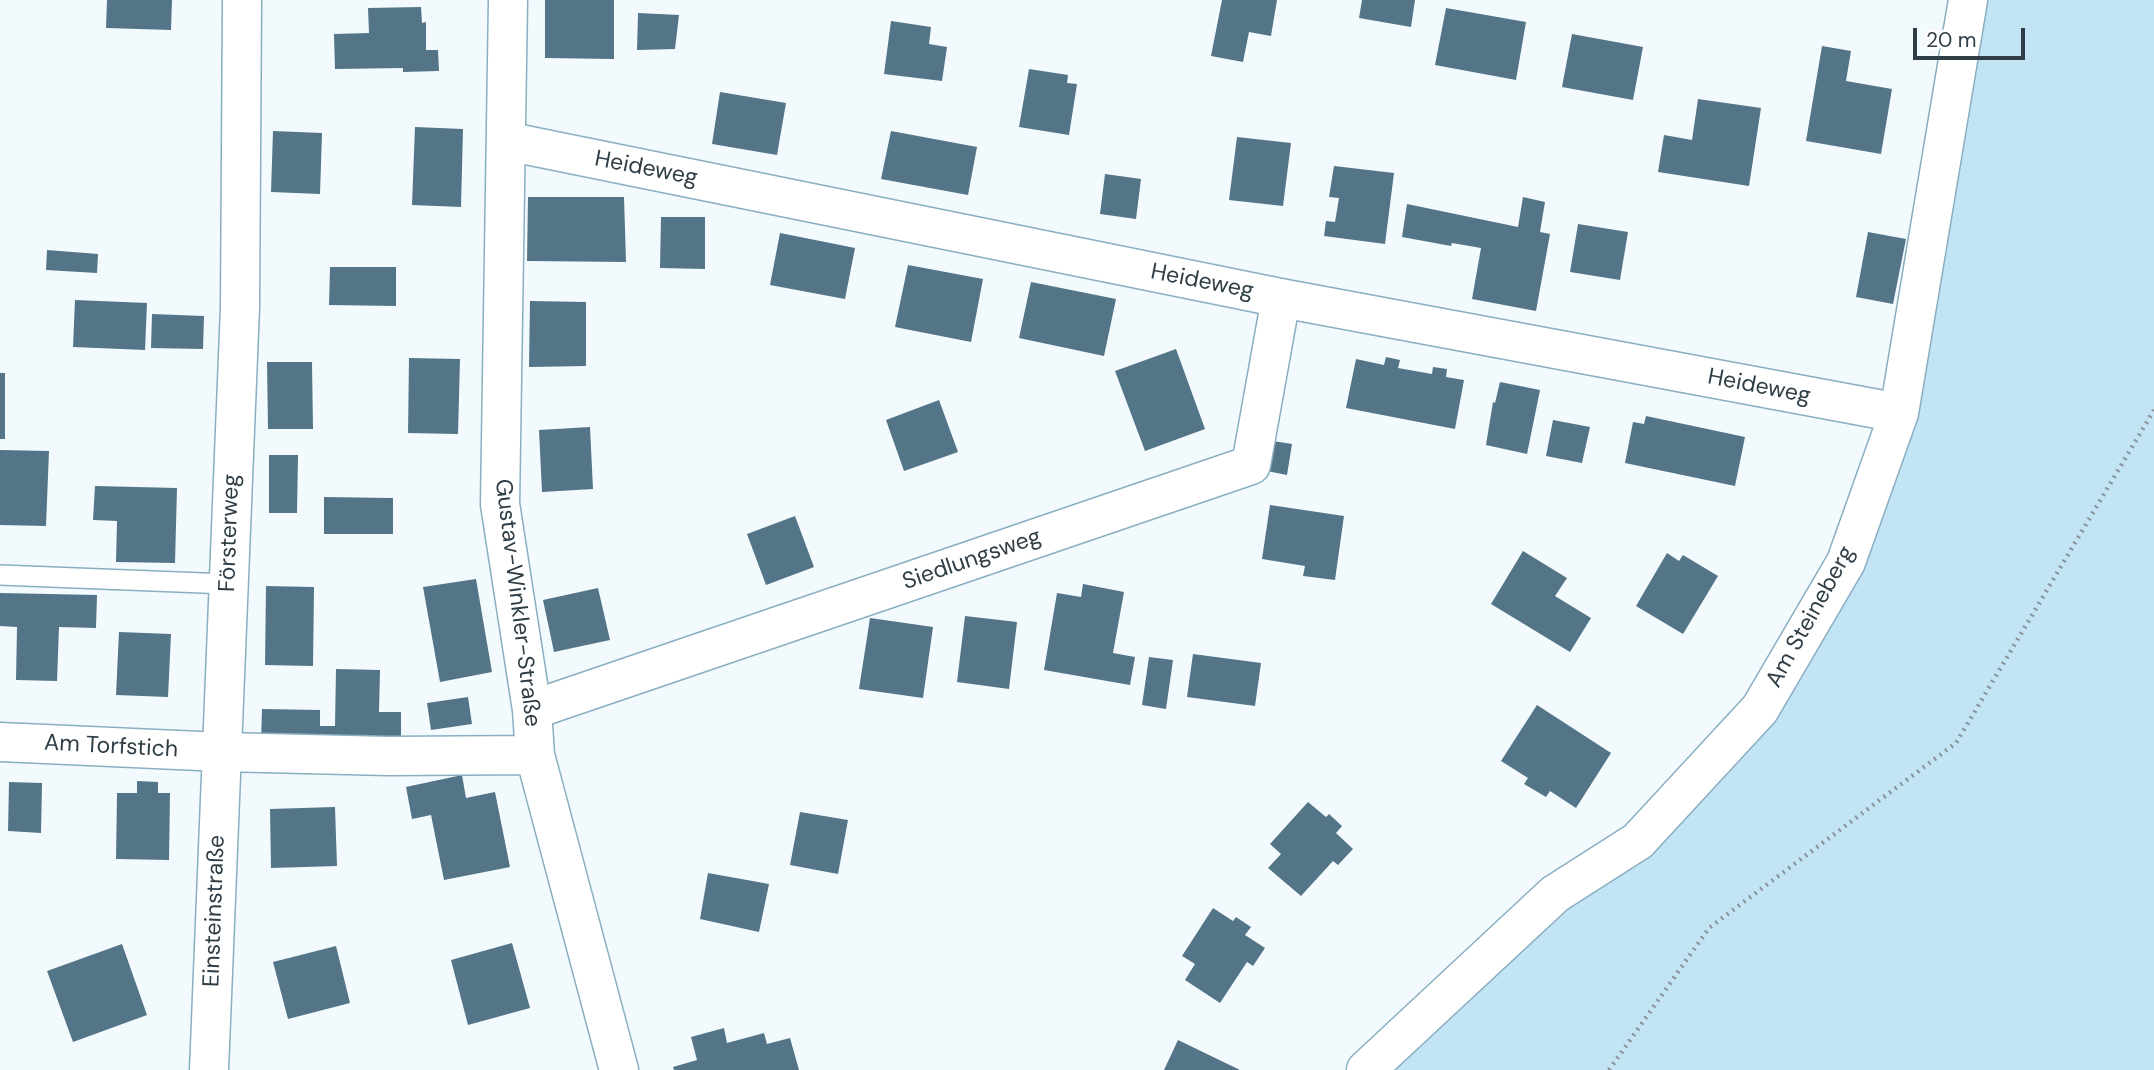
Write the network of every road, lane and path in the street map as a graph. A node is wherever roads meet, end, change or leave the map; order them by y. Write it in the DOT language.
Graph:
graph roads {
  1 [pos="242,0"];
  2 [pos="508,0"];
  3 [pos="1968,0"];
  4 [pos="506,141"];
  5 [pos="1282,298"];
  6 [pos="2154,410"];
  7 [pos="1899,413"];
  8 [pos="0,575"];
  9 [pos="228,584"];
  10 [pos="532,710"];
  11 [pos="0,742"];
  12 [pos="222,752"];
  13 [pos="535,755"];
  14 [pos="209,1070"];
  15 [pos="619,1070"];
  16 [pos="1366,1070"];
  17 [pos="1609,1070"];
  1 -- 9 [label="street, Försterweg"];
  2 -- 4 [label="street, Gustav-Winkler-Straße"];
  3 -- 7 [label="street, Am Steineberg"];
  4 -- 5 [label="street, Heideweg"];
  4 -- 10 [label="street, Gustav-Winkler-Straße"];
  5 -- 7 [label="street, Heideweg"];
  5 -- 10 [label="street, Siedlungsweg"];
  6 -- 17 [label="path"];
  7 -- 16 [label="street, Am Steineberg"];
  8 -- 9 [label="lane"];
  9 -- 12 [label="street, Försterweg"];
  10 -- 13 [label="street, Gustav-Winkler-Straße"];
  11 -- 12 [label="street, Am Torfstich"];
  12 -- 13 [label="street"];
  12 -- 14 [label="street, Einsteinstraße"];
  13 -- 15 [label="street, Gustav-Winkler-Straße"];
}
